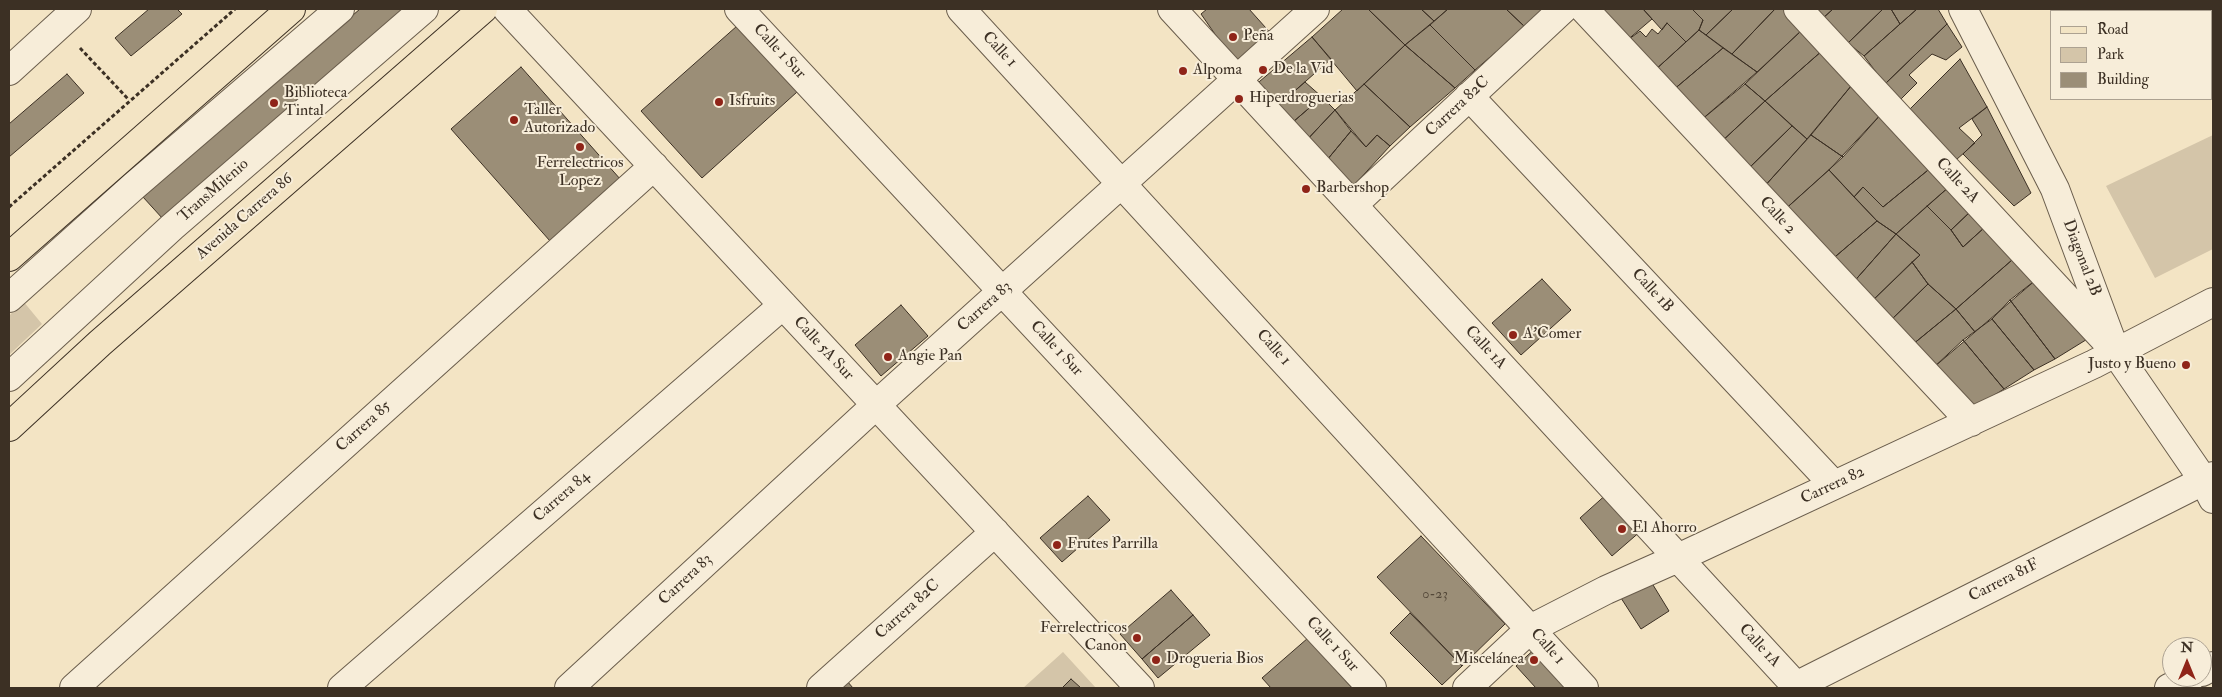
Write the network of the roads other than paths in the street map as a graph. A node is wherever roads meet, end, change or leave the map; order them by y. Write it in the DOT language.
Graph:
graph roads {
  1 [pos="291,9"];
  2 [pos="340,9"];
  3 [pos="424,9"];
  4 [pos="483,9"];
  5 [pos="507,9"];
  6 [pos="739,9"];
  7 [pos="961,9"];
  8 [pos="1172,9"];
  9 [pos="1314,9"];
  10 [pos="1563,9"];
  11 [pos="1584,9"];
  12 [pos="1798,9"];
  13 [pos="1962,9"];
  14 [pos="69,16"];
  15 [pos="9,71"];
  16 [pos="1237,79"];
  17 [pos="1469,96"];
  18 [pos="654,166"];
  19 [pos="1122,183"];
  20 [pos="1353,205"];
  21 [pos="9,257"];
  22 [pos="1002,291"];
  23 [pos="9,298"];
  24 [pos="2213,302"];
  25 [pos="783,306"];
  26 [pos="2116,353"];
  27 [pos="9,377"];
  28 [pos="876,405"];
  29 [pos="1971,422"];
  30 [pos="9,427"];
  31 [pos="1834,485"];
  32 [pos="2210,485"];
  33 [pos="995,532"];
  34 [pos="1678,558"];
  35 [pos="1530,629"];
  36 [pos="1797,687"];
  37 [pos="74,688"];
  38 [pos="342,688"];
  39 [pos="569,688"];
  40 [pos="821,688"];
  41 [pos="1140,688"];
  42 [pos="1372,688"];
  43 [pos="1467,688"];
  44 [pos="1584,688"];
  1 -- 21 [label="main road"];
  2 -- 23 [label="street"];
  3 -- 27 [label="street, TransMilenio"];
  4 -- 30 [label="main road, Avenida Carrera 86"];
  5 -- 18 [label="street, Calle 5A Sur"];
  6 -- 22 [label="street, Calle 1 Sur"];
  7 -- 19 [label="street, Calle 1"];
  8 -- 16 [label="street, Calle 1A"];
  9 -- 16 [label="street, Carrera 83"];
  10 -- 17 [label="street, Carrera 82C"];
  11 -- 29 [label="street, Calle 2"];
  12 -- 26 [label="street, Calle 2A"];
  13 -- 26 [label="street, Diagonal 2B"];
  14 -- 15 [label="street"];
  16 -- 19 [label="street, Carrera 83"];
  16 -- 20 [label="street, Calle 1A"];
  17 -- 20 [label="street, Carrera 82C"];
  17 -- 31 [label="street, Calle 1B"];
  18 -- 25 [label="street, Calle 5A Sur"];
  18 -- 37 [label="street, Carrera 85"];
  19 -- 22 [label="street, Carrera 83"];
  19 -- 35 [label="street, Calle 1"];
  20 -- 34 [label="street, Calle 1A"];
  22 -- 28 [label="street, Carrera 83"];
  22 -- 42 [label="street, Calle 1 Sur"];
  24 -- 26 [label="street, Carrera 82"];
  25 -- 28 [label="street, Calle 5A Sur"];
  25 -- 38 [label="street, Carrera 84"];
  26 -- 29 [label="street, Carrera 82"];
  26 -- 32 [label="street, Diagonal 2B"];
  28 -- 33 [label="street, Calle 5A Sur"];
  28 -- 39 [label="street, Carrera 83"];
  29 -- 31 [label="street, Carrera 82"];
  31 -- 34 [label="street, Carrera 82"];
  32 -- 36 [label="street, Carrera 81F"];
  33 -- 40 [label="street, Carrera 82C"];
  33 -- 41 [label="street, Calle 5A Sur"];
  34 -- 35 [label="street, Carrera 82"];
  34 -- 36 [label="street, Calle 1A"];
  35 -- 43 [label="street, Carrera 82"];
  35 -- 44 [label="street, Calle 1"];
}
